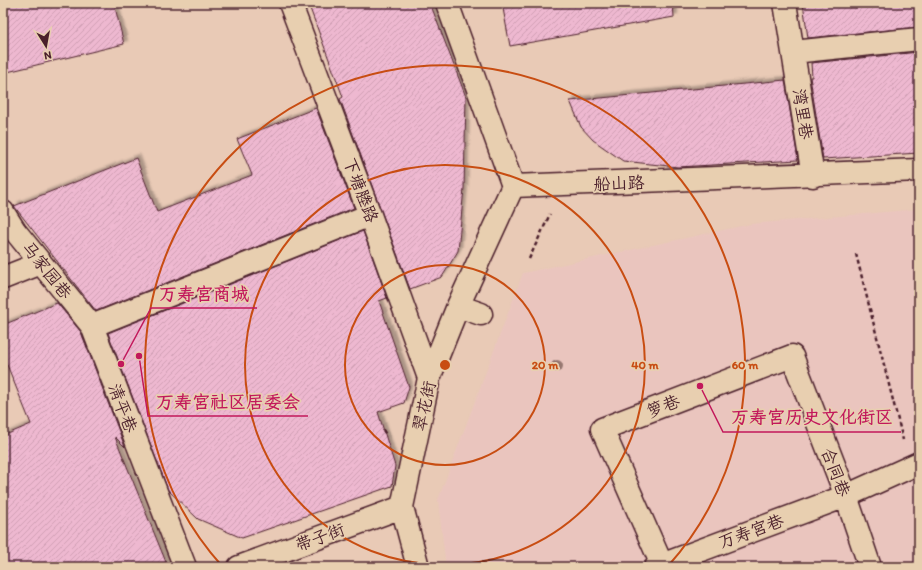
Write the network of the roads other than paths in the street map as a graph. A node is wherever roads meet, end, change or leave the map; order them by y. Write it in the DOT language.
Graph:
graph roads {
  1 [pos="290,3"];
  2 [pos="447,3"];
  3 [pos="785,3"];
  4 [pos="919,39"];
  5 [pos="793,52"];
  6 [pos="919,170"];
  7 [pos="813,176"];
  8 [pos="513,186"];
  9 [pos="3,212"];
  10 [pos="370,215"];
  11 [pos="41,263"];
  12 [pos="3,278"];
  13 [pos="458,306"];
  14 [pos="481,314"];
  15 [pos="92,326"];
  16 [pos="792,356"];
  17 [pos="429,378"];
  18 [pos="915,465"];
  19 [pos="846,496"];
  20 [pos="402,507"];
  21 [pos="659,566"];
  22 [pos="185,567"];
  23 [pos="239,567"];
  24 [pos="418,567"];
  25 [pos="870,567"];
  1 -- 10 [label="street, 下塘塍路"];
  2 -- 8 [label="street"];
  3 -- 5 [label="street, 湾里巷"];
  4 -- 5 [label="street"];
  5 -- 7 [label="street, 湾里巷"];
  6 -- 7 [label="street, 船山路"];
  7 -- 8 [label="street, 船山路"];
  8 -- 13 [label="street, 翠花街"];
  9 -- 11 [label="street, 马家园巷"];
  10 -- 15 [label="street"];
  10 -- 17 [label="street, 下塘塍路"];
  11 -- 12 [label="street"];
  11 -- 15 [label="street, 马家园巷"];
  13 -- 14 [label="street"];
  13 -- 17 [label="street, 翠花街"];
  15 -- 22 [label="street, 清平巷"];
  16 -- 19 [label="street, 合同巷"];
  16 -- 21 [label="street, 箩巷"];
  17 -- 20 [label="street, 翠花街"];
  18 -- 19 [label="street, 万寿宫巷"];
  19 -- 21 [label="street, 万寿宫巷"];
  19 -- 25 [label="street, 合同巷"];
  20 -- 23 [label="street, 带子街"];
  20 -- 24 [label="street, 翠花街"];
}
